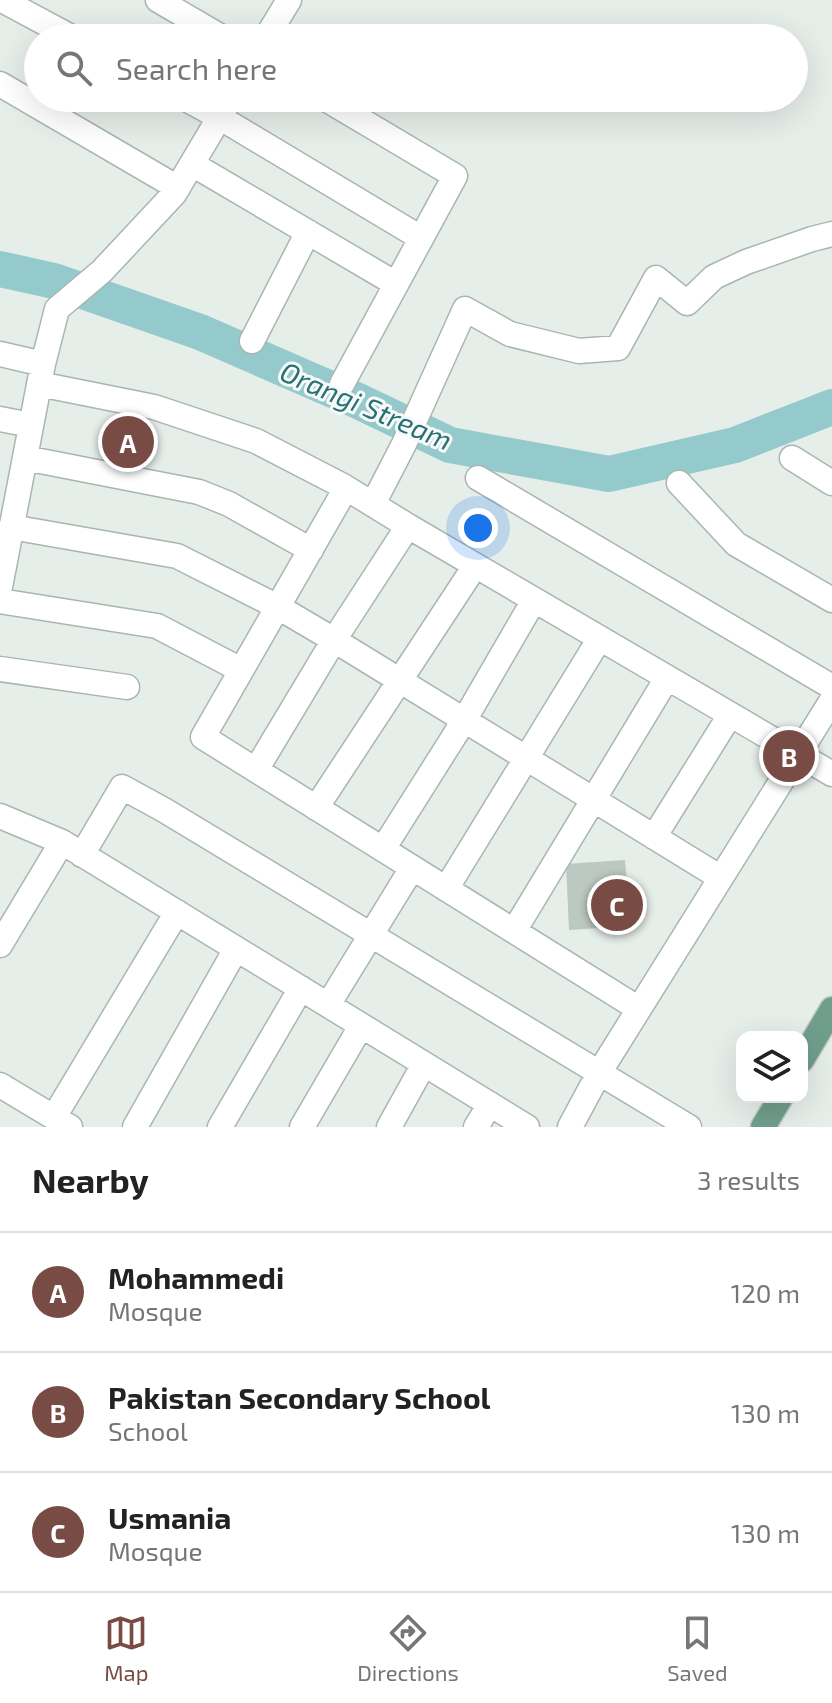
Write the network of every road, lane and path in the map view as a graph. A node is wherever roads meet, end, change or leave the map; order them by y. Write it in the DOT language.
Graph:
graph roads {
  1 [pos="2,0"];
  2 [pos="158,0"];
  3 [pos="289,0"];
  4 [pos="47,24"];
  5 [pos="199,24"];
  6 [pos="274,24"];
  7 [pos="0,84"];
  8 [pos="24,98"];
  9 [pos="48,112"];
  10 [pos="223,112"];
  11 [pos="231,112"];
  12 [pos="348,112"];
  13 [pos="192,164"];
  14 [pos="178,188"];
  15 [pos="308,232"];
  16 [pos="832,234"];
  17 [pos="421,238"];
  18 [pos="396,284"];
  19 [pos="252,341"];
  20 [pos="0,354"];
  21 [pos="41,374"];
  22 [pos="342,384"];
  23 [pos="0,419"];
  24 [pos="31,425"];
  25 [pos="25,458"];
  26 [pos="792,458"];
  27 [pos="478,478"];
  28 [pos="679,483"];
  29 [pos="832,483"];
  30 [pos="346,488"];
  31 [pos="8,498"];
  32 [pos="373,504"];
  33 [pos="408,526"];
  34 [pos="11,527"];
  35 [pos="311,550"];
  36 [pos="475,566"];
  37 [pos="1,574"];
  38 [pos="534,600"];
  39 [pos="832,600"];
  40 [pos="0,601"];
  41 [pos="278,607"];
  42 [pos="600,638"];
  43 [pos="334,640"];
  44 [pos="0,669"];
  45 [pos="241,670"];
  46 [pos="667,678"];
  47 [pos="399,679"];
  48 [pos="127,687"];
  49 [pos="832,687"];
  50 [pos="832,700"];
  51 [pos="730,715"];
  52 [pos="465,719"];
  53 [pos="798,754"];
  54 [pos="527,758"];
  55 [pos="256,770"];
  56 [pos="832,774"];
  57 [pos="592,800"];
  58 [pos="316,808"];
  59 [pos="0,816"];
  60 [pos="654,837"];
  61 [pos="72,849"];
  62 [pos="383,849"];
  63 [pos="412,868"];
  64 [pos="721,878"];
  65 [pos="446,889"];
  66 [pos="177,912"];
  67 [pos="514,931"];
  68 [pos="370,935"];
  69 [pos="0,945"];
  70 [pos="236,949"];
  71 [pos="301,988"];
  72 [pos="328,1005"];
  73 [pos="639,1009"];
  74 [pos="832,1009"];
  75 [pos="361,1026"];
  76 [pos="808,1050"];
  77 [pos="424,1064"];
  78 [pos="599,1073"];
  79 [pos="0,1085"];
  80 [pos="777,1103"];
  81 [pos="490,1104"];
  82 [pos="62,1122"];
  83 [pos="135,1127"];
  84 [pos="220,1127"];
  85 [pos="302,1127"];
  86 [pos="389,1127"];
  87 [pos="476,1127"];
  88 [pos="527,1127"];
  89 [pos="570,1127"];
  90 [pos="689,1127"];
  91 [pos="763,1127"];
  1 -- 4 [label="street"];
  2 -- 5 [label="street"];
  3 -- 6 [label="street"];
  7 -- 8 [label="street"];
  9 -- 14 [label="street"];
  10 -- 13 [label="street"];
  11 -- 17 [label="street"];
  12 -- 17 [label="street"];
  13 -- 14 [label="street"];
  13 -- 15 [label="street"];
  14 -- 21 [label="street"];
  15 -- 18 [label="street"];
  15 -- 19 [label="street"];
  16 -- 32 [label="street"];
  17 -- 18 [label="street"];
  18 -- 22 [label="street"];
  20 -- 21 [label="street"];
  21 -- 24 [label="street"];
  21 -- 30 [label="street"];
  23 -- 24 [label="street"];
  24 -- 25 [label="street"];
  25 -- 31 [label="street"];
  25 -- 35 [label="street"];
  26 -- 29 [label="street"];
  27 -- 49 [label="street"];
  28 -- 39 [label="street"];
  30 -- 32 [label="street"];
  30 -- 35 [label="street"];
  31 -- 34 [label="street"];
  32 -- 33 [label="street"];
  33 -- 36 [label="street"];
  33 -- 43 [label="street"];
  34 -- 37 [label="street"];
  34 -- 41 [label="street"];
  35 -- 41 [label="street"];
  36 -- 38 [label="street"];
  36 -- 47 [label="street"];
  38 -- 42 [label="street"];
  38 -- 52 [label="street"];
  40 -- 45 [label="street"];
  41 -- 43 [label="street"];
  41 -- 45 [label="street"];
  42 -- 46 [label="street"];
  42 -- 54 [label="street"];
  43 -- 47 [label="street"];
  43 -- 55 [label="street"];
  44 -- 48 [label="street"];
  45 -- 55 [label="street"];
  46 -- 51 [label="street"];
  46 -- 57 [label="street"];
  47 -- 52 [label="street"];
  47 -- 58 [label="street"];
  50 -- 53 [label="street"];
  51 -- 53 [label="street"];
  51 -- 60 [label="street"];
  52 -- 54 [label="street"];
  52 -- 62 [label="street"];
  53 -- 56 [label="street"];
  53 -- 64 [label="street"];
  54 -- 57 [label="street"];
  54 -- 65 [label="street"];
  55 -- 58 [label="street"];
  57 -- 60 [label="street"];
  57 -- 67 [label="street"];
  58 -- 62 [label="street"];
  59 -- 61 [label="street"];
  60 -- 64 [label="street"];
  61 -- 66 [label="street"];
  61 -- 68 [label="street"];
  61 -- 69 [label="street"];
  62 -- 63 [label="street"];
  63 -- 65 [label="street"];
  63 -- 68 [label="street"];
  64 -- 73 [label="street"];
  65 -- 67 [label="street"];
  66 -- 70 [label="street"];
  66 -- 82 [label="street"];
  67 -- 73 [label="street"];
  68 -- 72 [label="street"];
  68 -- 78 [label="street"];
  70 -- 71 [label="street"];
  70 -- 83 [label="street"];
  71 -- 72 [label="street"];
  71 -- 84 [label="street"];
  72 -- 75 [label="street"];
  73 -- 78 [label="street"];
  74 -- 76 [label="main road"];
  75 -- 77 [label="street"];
  75 -- 85 [label="street"];
  77 -- 81 [label="street"];
  77 -- 86 [label="street"];
  78 -- 89 [label="street"];
  78 -- 90 [label="street"];
  79 -- 82 [label="street"];
  80 -- 91 [label="main road"];
  81 -- 87 [label="street"];
  81 -- 88 [label="street"];
}
